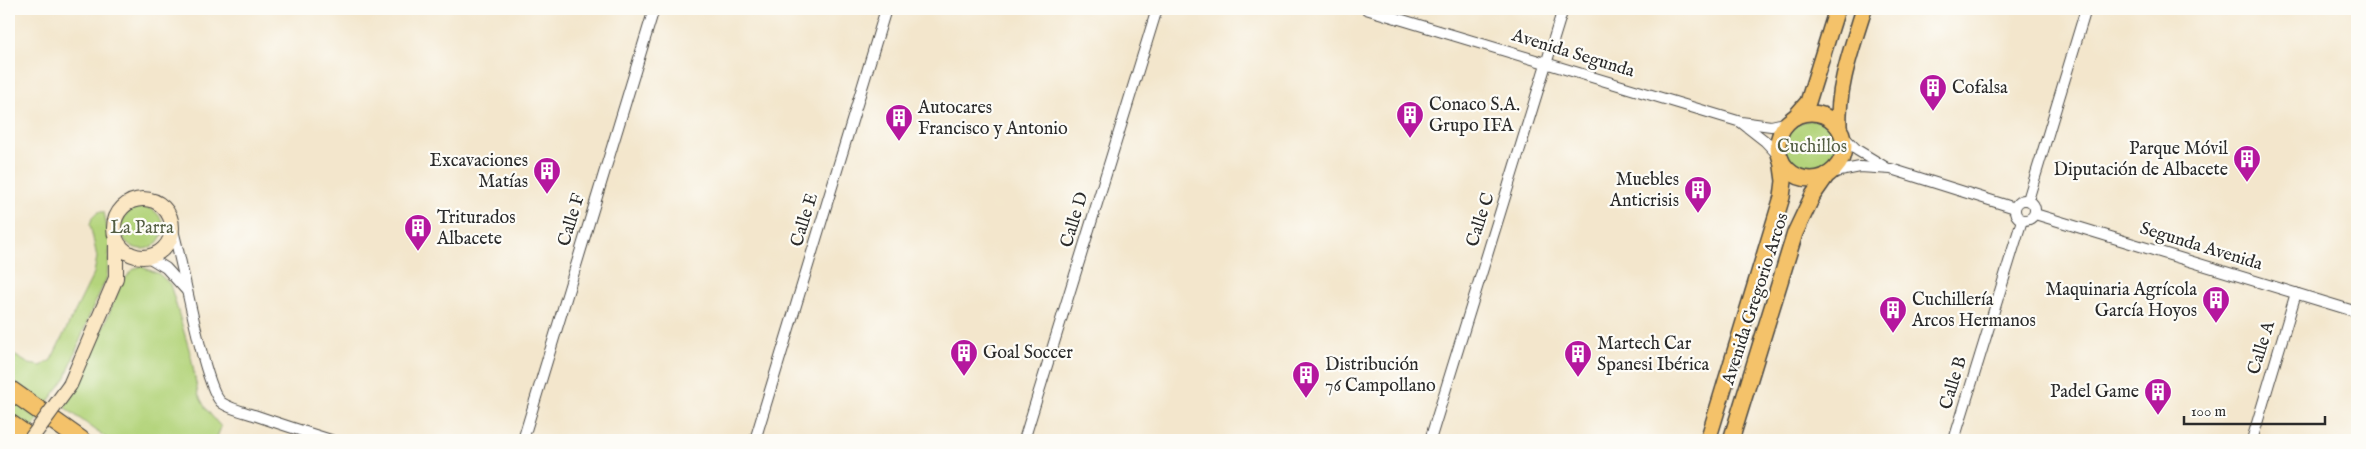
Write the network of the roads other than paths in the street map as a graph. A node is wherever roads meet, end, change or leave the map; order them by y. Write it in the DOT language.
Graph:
graph roads {
  1 [pos="654,9"];
  2 [pos="886,9"];
  3 [pos="1157,9"];
  4 [pos="1366,9"];
  5 [pos="1563,9"];
  6 [pos="1837,9"];
  7 [pos="1864,9"];
  8 [pos="2086,9"];
  9 [pos="1548,63"];
  10 [pos="1792,119"];
  11 [pos="1741,122"];
  12 [pos="1841,131"];
  13 [pos="1780,158"];
  14 [pos="1891,170"];
  15 [pos="1829,174"];
  16 [pos="2028,200"];
  17 [pos="2015,208"];
  18 [pos="2035,214"];
  19 [pos="2022,220"];
  20 [pos="172,227"];
  21 [pos="116,238"];
  22 [pos="146,257"];
  23 [pos="116,278"];
  24 [pos="187,290"];
  25 [pos="2296,293"];
  26 [pos="2357,312"];
  27 [pos="9,388"];
  28 [pos="9,423"];
  29 [pos="32,440"];
  30 [pos="81,440"];
  31 [pos="331,440"];
  32 [pos="523,440"];
  33 [pos="754,440"];
  34 [pos="1024,440"];
  35 [pos="1430,440"];
  36 [pos="1708,440"];
  37 [pos="1730,440"];
  38 [pos="1954,440"];
  39 [pos="2252,440"];
  1 -- 32 [label="street, Calle F"];
  2 -- 33 [label="street, Calle E"];
  3 -- 34 [label="street, Calle D"];
  4 -- 9 [label="street, Avenida Segunda"];
  5 -- 9 [label="street, Calle C"];
  6 -- 10 [label="main road"];
  7 -- 12 [label="main road"];
  8 -- 16 [label="street"];
  9 -- 11 [label="street, Avenida Segunda"];
  9 -- 35 [label="street, Calle C"];
  10 -- 11 [label="street, Avenida Segunda"];
  10 -- 12 [label="main road"];
  10 -- 13 [label="main road"];
  11 -- 13 [label="street, Avenida Segunda"];
  12 -- 14 [label="street"];
  12 -- 15 [label="main road"];
  13 -- 15 [label="main road"];
  13 -- 36 [label="main road, Avenida Gregorio Arcos"];
  14 -- 15 [label="street"];
  14 -- 17 [label="street"];
  15 -- 37 [label="main road, Avenida Gregorio Arcos"];
  16 -- 17 [label="street"];
  16 -- 18 [label="street"];
  17 -- 19 [label="street"];
  18 -- 19 [label="street"];
  18 -- 25 [label="street, Segunda Avenida"];
  19 -- 38 [label="street, Calle B"];
  20 -- 21 [label="main road"];
  20 -- 22 [label="main road"];
  20 -- 24 [label="street"];
  21 -- 22 [label="main road"];
  21 -- 23 [label="main road"];
  22 -- 23 [label="main road"];
  22 -- 24 [label="street"];
  23 -- 29 [label="main road, bridge"];
  24 -- 31 [label="street"];
  25 -- 26 [label="street, Segunda Avenida"];
  25 -- 39 [label="street, Calle A"];
  27 -- 30 [label="highway"];
  28 -- 29 [label="highway"];
}
